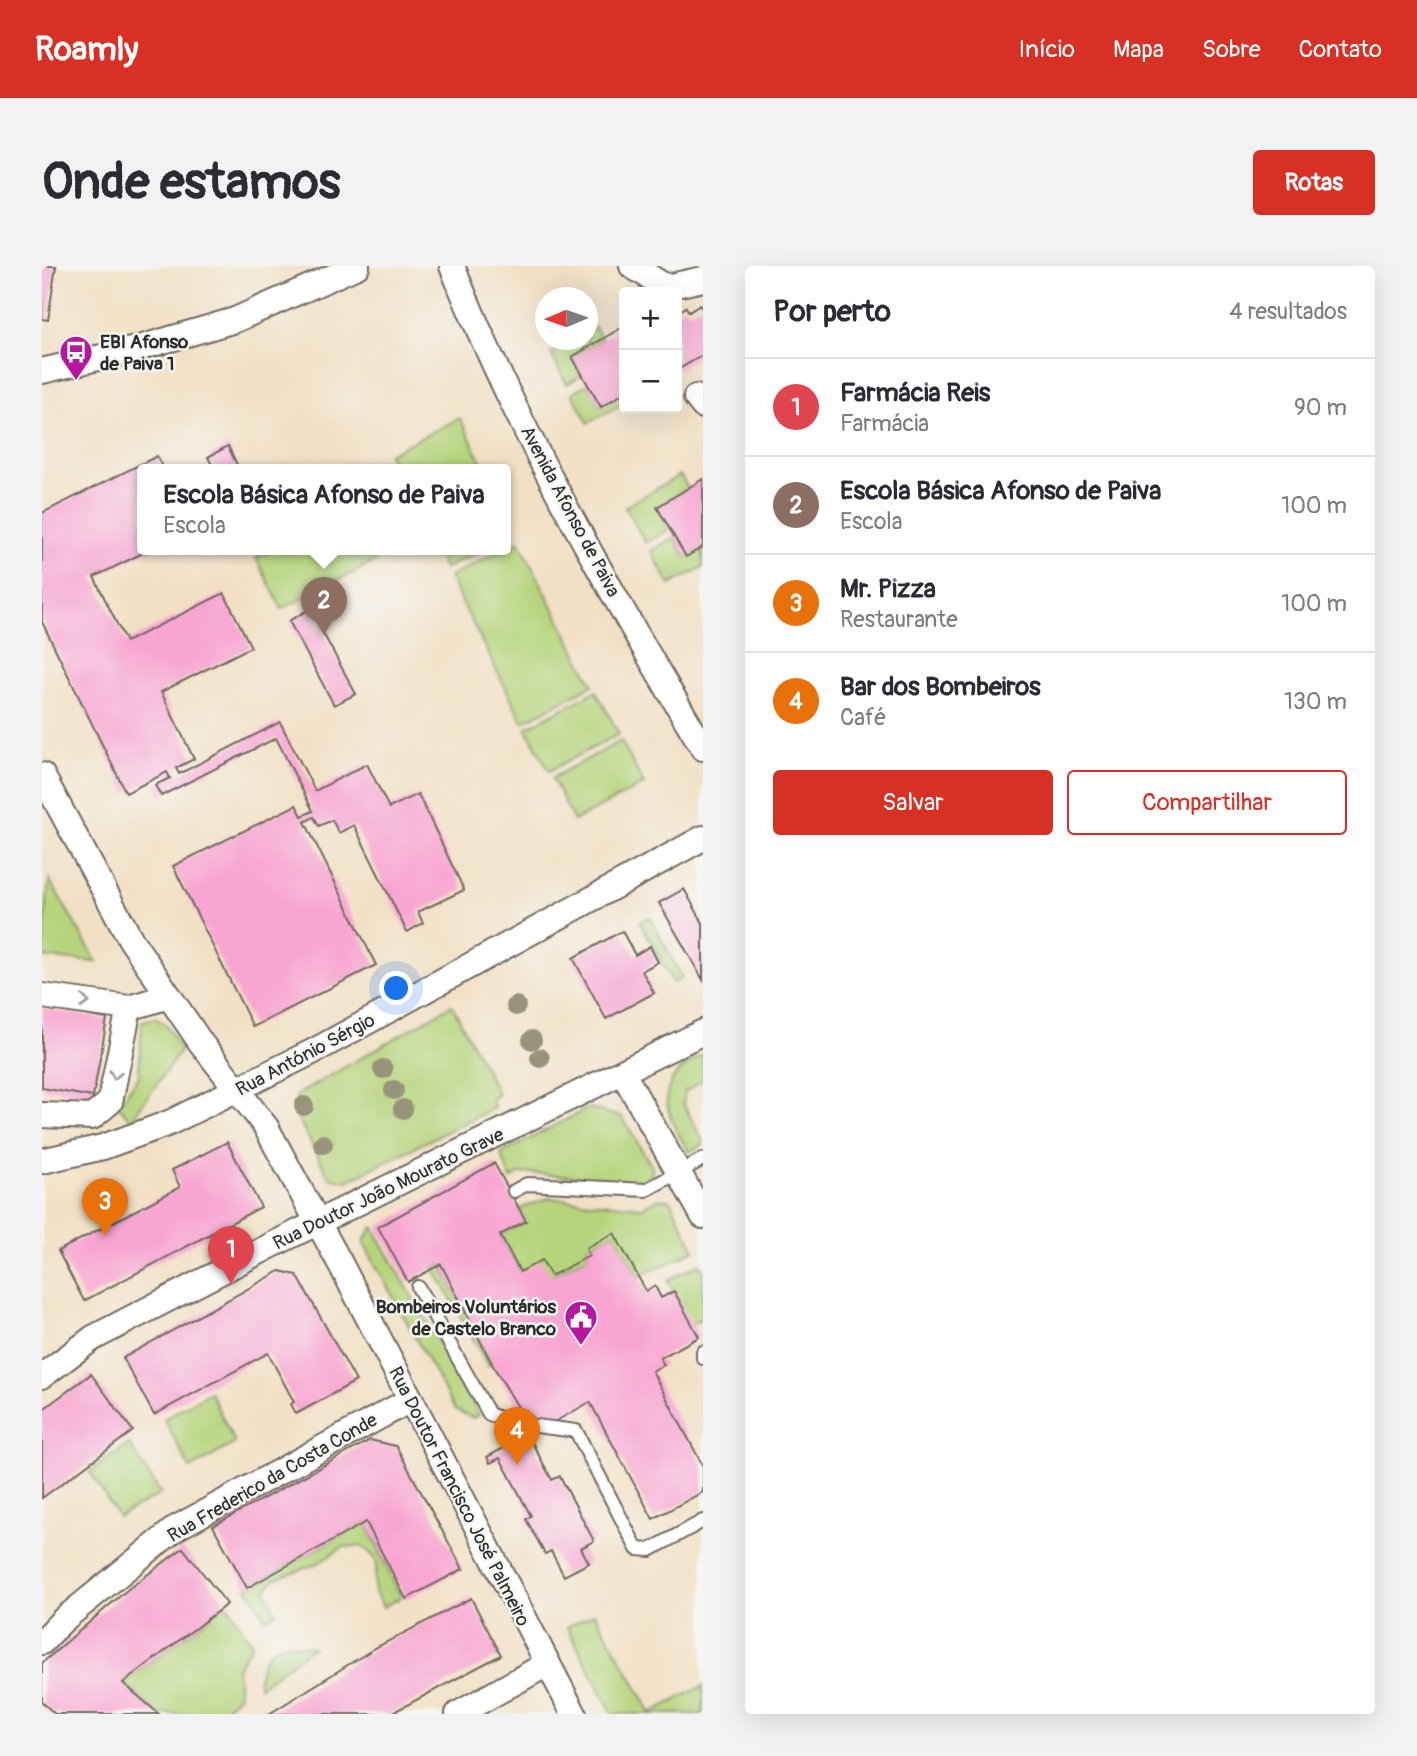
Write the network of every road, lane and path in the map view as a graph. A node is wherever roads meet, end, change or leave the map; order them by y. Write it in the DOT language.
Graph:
graph roads {
  1 [pos="357,266"];
  2 [pos="452,266"];
  3 [pos="632,266"];
  4 [pos="703,279"];
  5 [pos="42,371"];
  6 [pos="703,748"];
  7 [pos="42,775"];
  8 [pos="703,838"];
  9 [pos="42,996"];
  10 [pos="169,996"];
  11 [pos="128,1008"];
  12 [pos="703,1032"];
  13 [pos="623,1073"];
  14 [pos="236,1090"];
  15 [pos="42,1115"];
  16 [pos="703,1159"];
  17 [pos="42,1161"];
  18 [pos="678,1172"];
  19 [pos="514,1191"];
  20 [pos="703,1216"];
  21 [pos="317,1223"];
  22 [pos="418,1287"];
  23 [pos="703,1352"];
  24 [pos="703,1358"];
  25 [pos="42,1376"];
  26 [pos="410,1400"];
  27 [pos="703,1521"];
  28 [pos="42,1642"];
  29 [pos="547,1664"];
  30 [pos="458,1714"];
  31 [pos="573,1714"];
  1 -- 5 [label="street"];
  2 -- 6 [label="street, Avenida Afonso de Paiva"];
  3 -- 4 [label="street"];
  7 -- 10 [label="street, Rua Doutor Francisco José Palmeiro"];
  8 -- 14 [label="street, Rua António Sérgio"];
  9 -- 11 [label="street, one-way"];
  10 -- 11 [label="street"];
  10 -- 14 [label="street, Rua Doutor Francisco José Palmeiro"];
  11 -- 15 [label="street, one-way"];
  12 -- 13 [label="street, Rua Doutor João Mourato Grave"];
  13 -- 18 [label="street"];
  13 -- 21 [label="street, Rua Doutor João Mourato Grave"];
  14 -- 17 [label="street, Rua António Sérgio"];
  14 -- 21 [label="street, Rua Doutor Francisco José Palmeiro"];
  16 -- 18 [label="lane"];
  18 -- 19 [label="lane"];
  18 -- 20 [label="street"];
  21 -- 25 [label="street, Rua Doutor João Mourato Grave"];
  21 -- 26 [label="street, Rua Doutor Francisco José Palmeiro"];
  22 -- 27 [label="lane"];
  23 -- 24 [label="lane"];
  26 -- 28 [label="street, Rua Frederico da Costa Conde"];
  26 -- 29 [label="street, Rua Doutor Francisco José Palmeiro"];
  29 -- 30 [label="street"];
  29 -- 31 [label="street, Rua Doutor Francisco José Palmeiro"];
}
